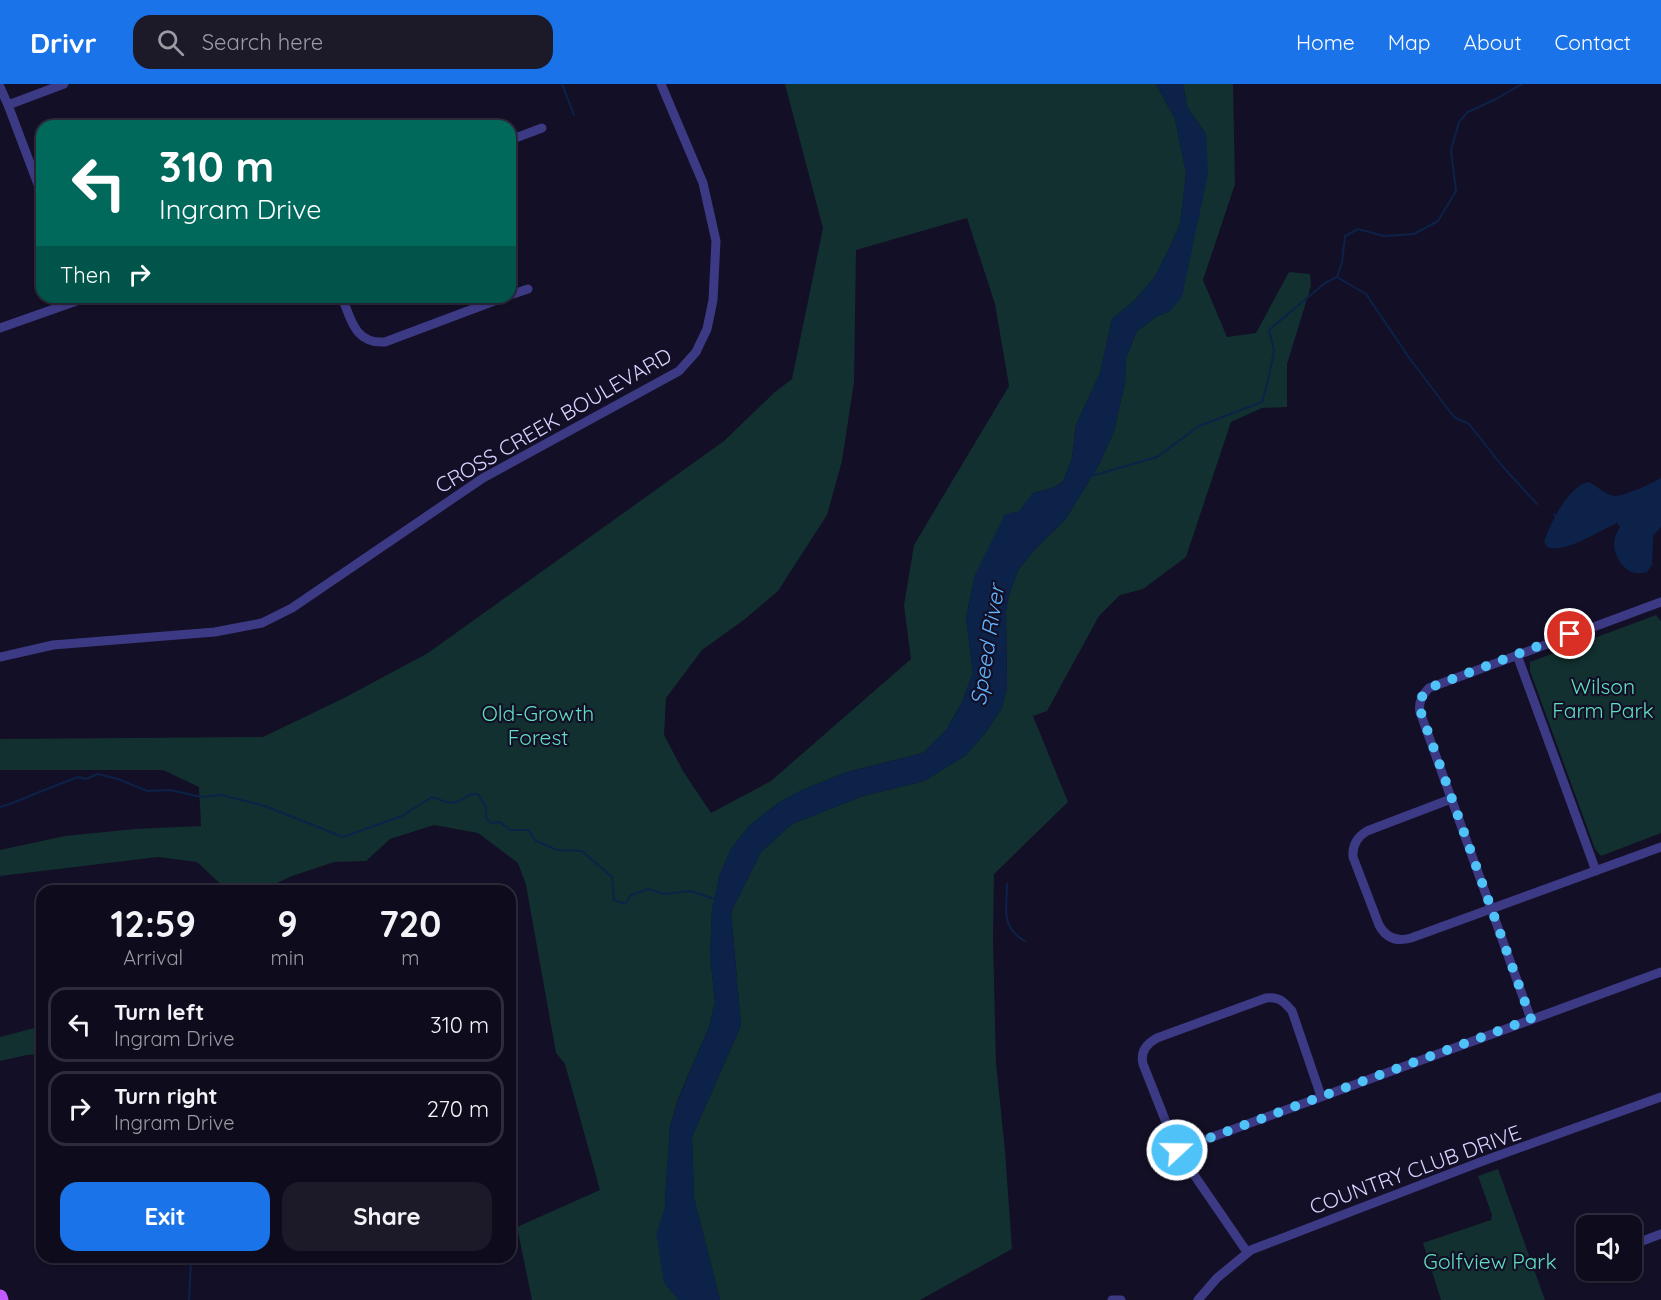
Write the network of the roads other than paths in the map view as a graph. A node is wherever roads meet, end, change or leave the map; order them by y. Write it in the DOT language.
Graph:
graph roads {
  1 [pos="64,84"];
  2 [pos="661,84"];
  3 [pos="0,87"];
  4 [pos="8,105"];
  5 [pos="542,128"];
  6 [pos="516,138"];
  7 [pos="36,179"];
  8 [pos="528,289"];
  9 [pos="516,293"];
  10 [pos="69,303"];
  11 [pos="344,303"];
  12 [pos="489,303"];
  13 [pos="0,328"];
  14 [pos="1661,602"];
  15 [pos="1517,655"];
  16 [pos="0,657"];
  17 [pos="1451,800"];
  18 [pos="1661,847"];
  19 [pos="1596,871"];
  20 [pos="1491,909"];
  21 [pos="1661,972"];
  22 [pos="1531,1019"];
  23 [pos="1321,1096"];
  24 [pos="1661,1097"];
  25 [pos="1177,1150"];
  26 [pos="1661,1234"];
  27 [pos="1642,1241"];
  28 [pos="1247,1252"];
  29 [pos="1112,1300"];
  30 [pos="1121,1300"];
  31 [pos="1198,1300"];
  1 -- 4 [label="street"];
  2 -- 16 [label="street, CROSS CREEK BOULEVARD"];
  3 -- 4 [label="street"];
  4 -- 7 [label="street"];
  5 -- 6 [label="street"];
  8 -- 9 [label="street"];
  10 -- 13 [label="street"];
  11 -- 12 [label="street"];
  14 -- 15 [label="street"];
  15 -- 17 [label="street"];
  15 -- 19 [label="street"];
  17 -- 20 [label="street"];
  17 -- 20 [label="street"];
  18 -- 19 [label="street"];
  19 -- 20 [label="street"];
  20 -- 22 [label="street"];
  21 -- 22 [label="street"];
  22 -- 23 [label="street"];
  23 -- 25 [label="street"];
  23 -- 25 [label="street"];
  24 -- 28 [label="street, COUNTRY CLUB DRIVE"];
  25 -- 28 [label="street"];
  26 -- 27 [label="street"];
  28 -- 31 [label="street, COUNTRY CLUB DRIVE"];
  29 -- 30 [label="street"];
}
